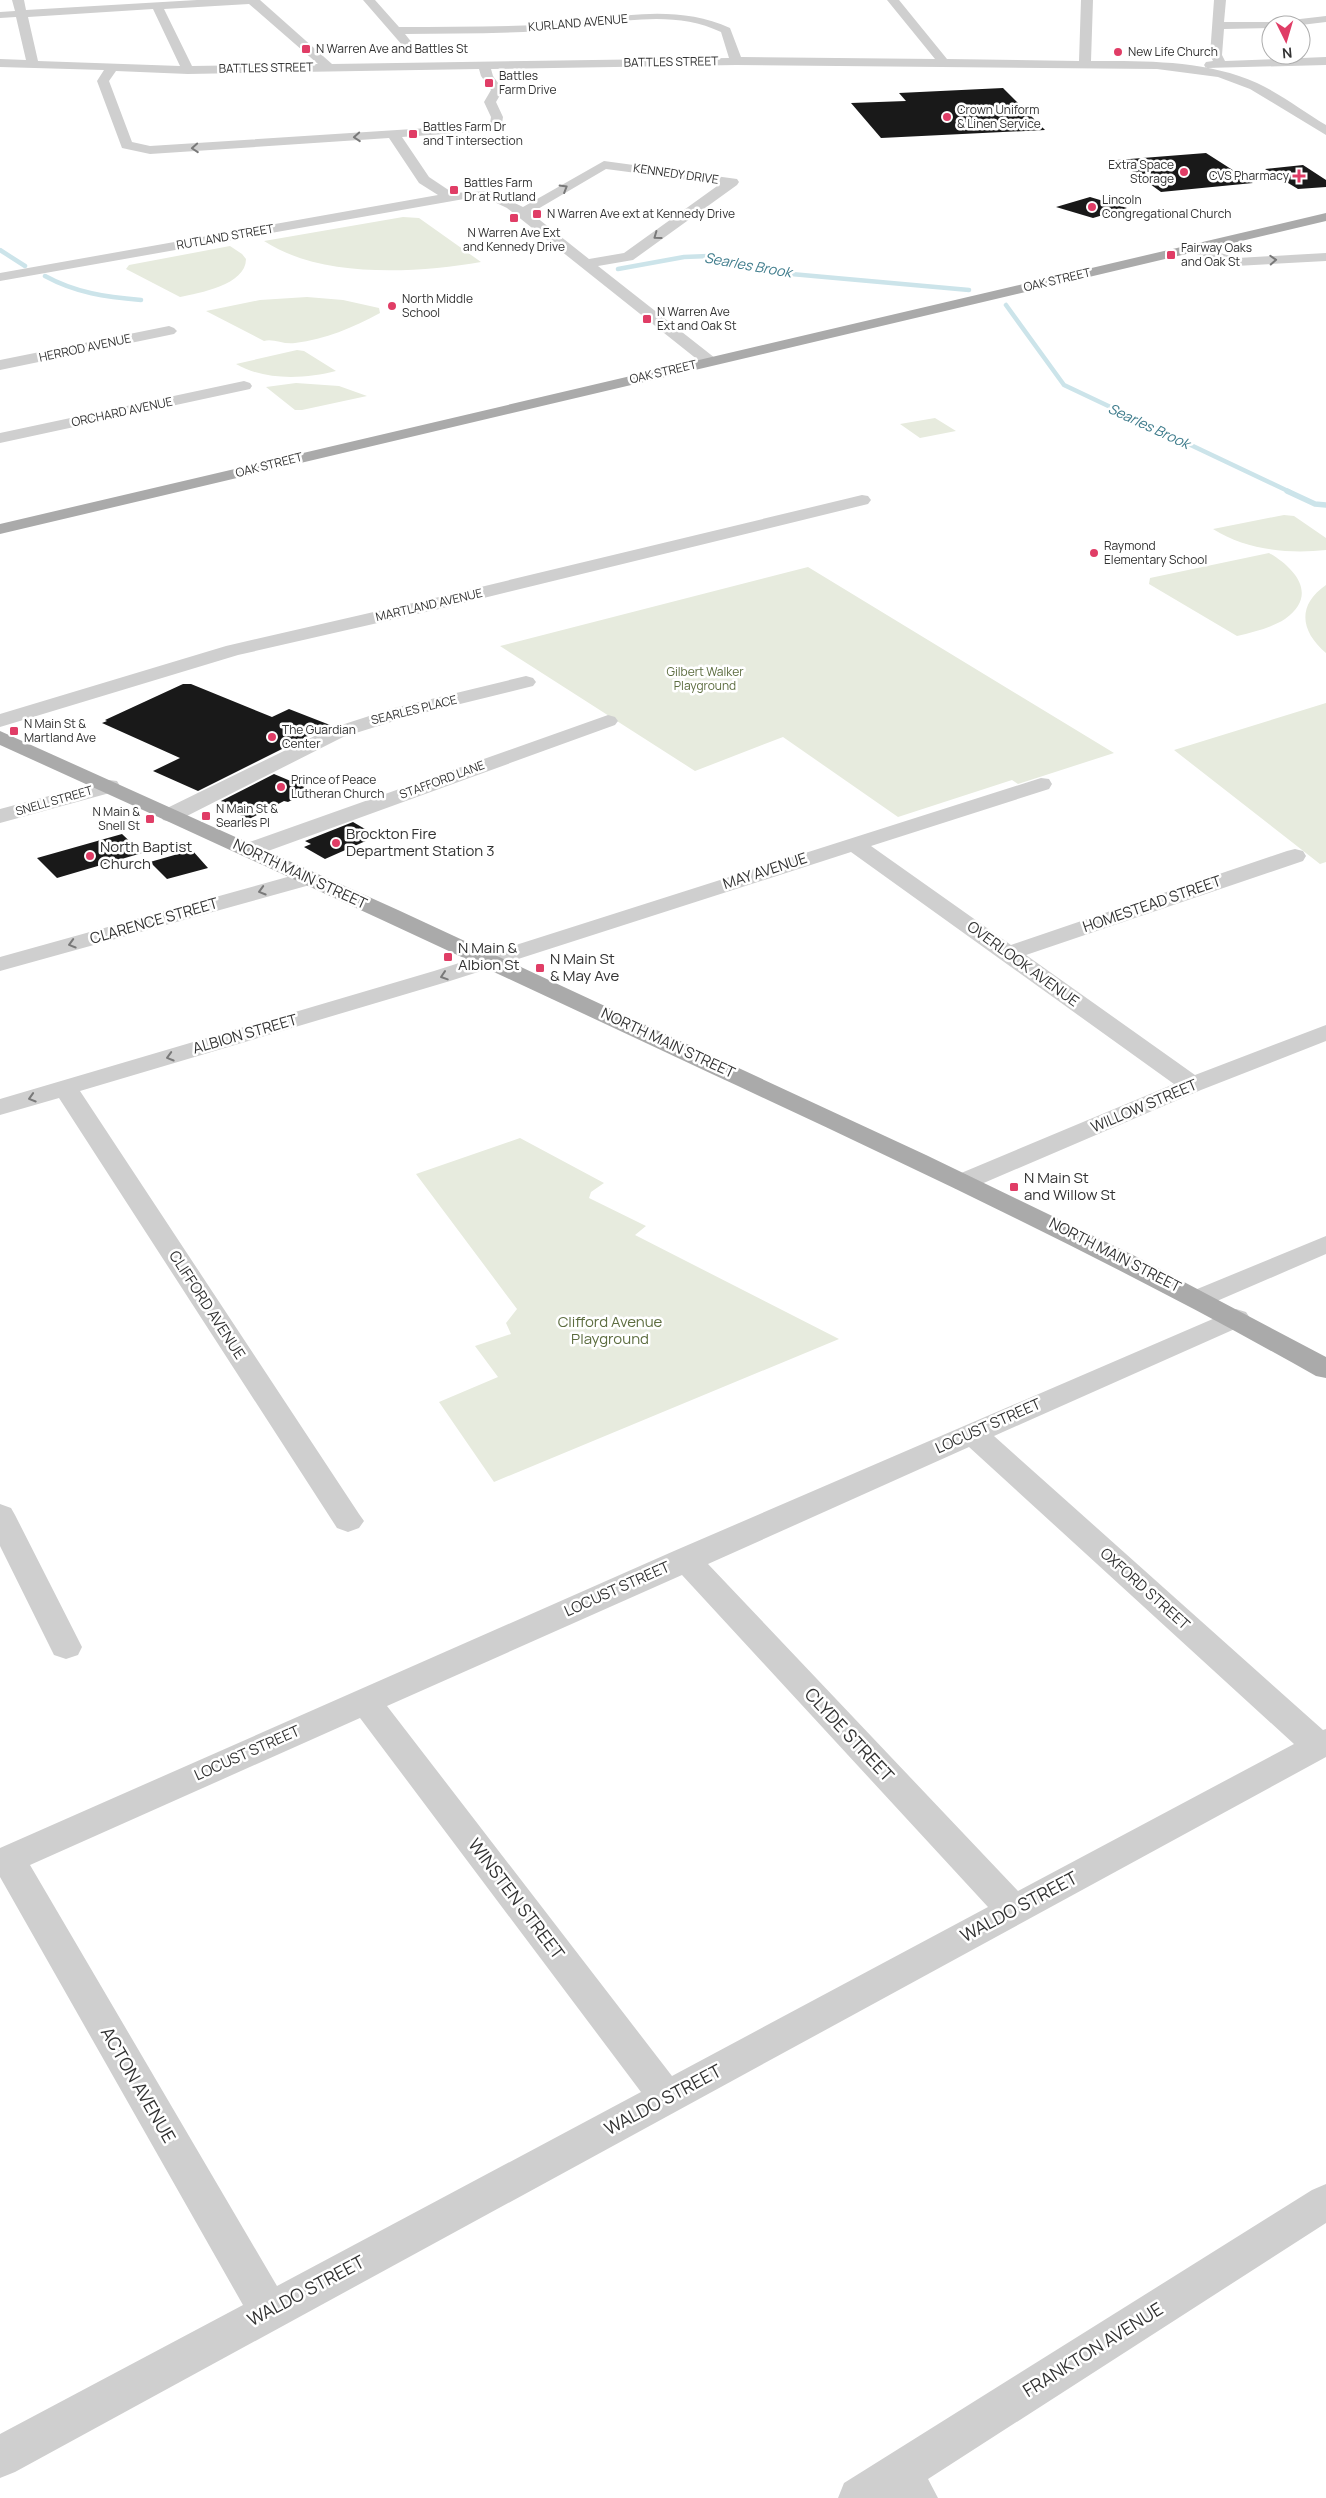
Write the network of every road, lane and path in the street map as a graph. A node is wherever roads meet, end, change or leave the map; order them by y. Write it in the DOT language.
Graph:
graph roads {
  1 [pos="18,0"];
  2 [pos="253,0"];
  3 [pos="368,0"];
  4 [pos="894,0"];
  5 [pos="1087,0"];
  6 [pos="1220,0"];
  7 [pos="157,6"];
  8 [pos="22,14"];
  9 [pos="0,15"];
  10 [pos="1326,19"];
  11 [pos="1311,21"];
  12 [pos="1261,25"];
  13 [pos="1218,26"];
  14 [pos="395,30"];
  15 [pos="736,61"];
  16 [pos="1326,61"];
  17 [pos="943,62"];
  18 [pos="0,63"];
  19 [pos="1085,63"];
  20 [pos="484,64"];
  21 [pos="1220,64"];
  22 [pos="33,65"];
  23 [pos="424,65"];
  24 [pos="327,66"];
  25 [pos="113,67"];
  26 [pos="1195,69"];
  27 [pos="188,70"];
  28 [pos="1326,131"];
  29 [pos="393,134"];
  30 [pos="450,197"];
  31 [pos="522,213"];
  32 [pos="1326,217"];
  33 [pos="1191,248"];
  34 [pos="1326,257"];
  35 [pos="585,264"];
  36 [pos="0,278"];
  37 [pos="169,331"];
  38 [pos="709,361"];
  39 [pos="0,365"];
  40 [pos="244,386"];
  41 [pos="0,438"];
  42 [pos="862,500"];
  43 [pos="0,529"];
  44 [pos="526,682"];
  45 [pos="0,721"];
  46 [pos="608,721"];
  47 [pos="0,737"];
  48 [pos="1041,784"];
  49 [pos="109,786"];
  50 [pos="171,815"];
  51 [pos="0,816"];
  52 [pos="853,843"];
  53 [pos="249,850"];
  54 [pos="1295,856"];
  55 [pos="309,878"];
  56 [pos="1009,953"];
  57 [pos="490,960"];
  58 [pos="0,964"];
  59 [pos="1326,1032"];
  60 [pos="1192,1085"];
  61 [pos="65,1088"];
  62 [pos="0,1107"];
  63 [pos="963,1182"];
  64 [pos="1326,1244"];
  65 [pos="1200,1298"];
  66 [pos="1236,1318"];
  67 [pos="1326,1369"];
  68 [pos="972,1433"];
  69 [pos="0,1514"];
  70 [pos="348,1521"];
  71 [pos="10,1559"];
  72 [pos="686,1559"];
  73 [pos="66,1646"];
  74 [pos="365,1700"];
  75 [pos="1322,1744"];
  76 [pos="4,1861"];
  77 [pos="1013,1910"];
  78 [pos="666,2098"];
  79 [pos="1326,2202"];
  80 [pos="269,2311"];
  81 [pos="0,2457"];
  82 [pos="907,2486"];
  83 [pos="860,2498"];
  1 -- 8 [label="street"];
  2 -- 7 [label="street"];
  2 -- 24 [label="street"];
  3 -- 14 [label="street"];
  4 -- 17 [label="street"];
  5 -- 19 [label="street"];
  6 -- 13 [label="street"];
  7 -- 8 [label="street"];
  7 -- 27 [label="street"];
  8 -- 9 [label="street"];
  8 -- 22 [label="street"];
  10 -- 11 [label="street"];
  12 -- 13 [label="street"];
  13 -- 21 [label="street"];
  14 -- 15 [label="street, KURLAND AVENUE"];
  14 -- 23 [label="street"];
  15 -- 17 [label="street, BATTLES STREET"];
  15 -- 20 [label="street, BATTLES STREET"];
  16 -- 21 [label="street"];
  17 -- 19 [label="street, BATTLES STREET"];
  18 -- 22 [label="street, BATTLES STREET"];
  19 -- 26 [label="street, BATTLES STREET"];
  20 -- 23 [label="street, BATTLES STREET"];
  20 -- 29 [label="street"];
  21 -- 26 [label="street"];
  22 -- 25 [label="street, BATTLES STREET"];
  23 -- 24 [label="street, BATTLES STREET"];
  24 -- 27 [label="street, BATTLES STREET"];
  25 -- 27 [label="street, BATTLES STREET"];
  29 -- 25 [label="street, one-way"];
  26 -- 28 [label="street, BATTLES STREET"];
  29 -- 30 [label="street"];
  30 -- 31 [label="street, RUTLAND STREET"];
  30 -- 36 [label="street, RUTLAND STREET"];
  31 -- 35 [label="street, RUTLAND STREET"];
  31 -- 35 [label="street, KENNEDY DRIVE, one-way"];
  32 -- 33 [label="main road, OAK STREET"];
  33 -- 34 [label="street, one-way"];
  33 -- 38 [label="main road, OAK STREET"];
  35 -- 38 [label="street, RUTLAND STREET"];
  37 -- 39 [label="street, HERROD AVENUE"];
  38 -- 43 [label="main road, OAK STREET"];
  40 -- 41 [label="street, ORCHARD AVENUE"];
  42 -- 45 [label="street, MARTLAND AVENUE"];
  44 -- 50 [label="street, SEARLES PLACE"];
  46 -- 53 [label="street, STAFFORD LANE"];
  47 -- 49 [label="main road, NORTH MAIN STREET"];
  48 -- 52 [label="street, MAY AVENUE"];
  49 -- 50 [label="main road, NORTH MAIN STREET"];
  49 -- 51 [label="street, SNELL STREET"];
  50 -- 53 [label="main road, NORTH MAIN STREET"];
  52 -- 56 [label="street, OVERLOOK AVENUE"];
  52 -- 57 [label="street, MAY AVENUE"];
  53 -- 55 [label="main road, NORTH MAIN STREET"];
  54 -- 56 [label="street, HOMESTEAD STREET"];
  55 -- 57 [label="main road, NORTH MAIN STREET"];
  55 -- 58 [label="street, CLARENCE STREET, one-way"];
  56 -- 60 [label="street, OVERLOOK AVENUE"];
  57 -- 61 [label="street, ALBION STREET, one-way"];
  57 -- 63 [label="main road, NORTH MAIN STREET"];
  59 -- 60 [label="street, WILLOW STREET"];
  60 -- 63 [label="street, WILLOW STREET"];
  61 -- 62 [label="street, ALBION STREET, one-way"];
  61 -- 70 [label="street, CLIFFORD AVENUE"];
  63 -- 65 [label="main road, NORTH MAIN STREET"];
  64 -- 65 [label="street"];
  65 -- 66 [label="main road, NORTH MAIN STREET"];
  66 -- 67 [label="main road, NORTH MAIN STREET"];
  66 -- 68 [label="street, LOCUST STREET"];
  68 -- 72 [label="street, LOCUST STREET"];
  68 -- 75 [label="street, OXFORD STREET"];
  69 -- 71 [label="street"];
  71 -- 73 [label="street"];
  72 -- 74 [label="street, LOCUST STREET"];
  72 -- 77 [label="street, CLYDE STREET"];
  74 -- 76 [label="street, LOCUST STREET"];
  74 -- 78 [label="street, WINSTEN STREET"];
  75 -- 77 [label="street, WALDO STREET"];
  76 -- 80 [label="street, ACTON AVENUE"];
  77 -- 78 [label="street, WALDO STREET"];
  78 -- 80 [label="street, WALDO STREET"];
  79 -- 82 [label="street, FRANKTON AVENUE"];
  80 -- 81 [label="street, WALDO STREET"];
  82 -- 83 [label="street, FRANKTON AVENUE"];
}
